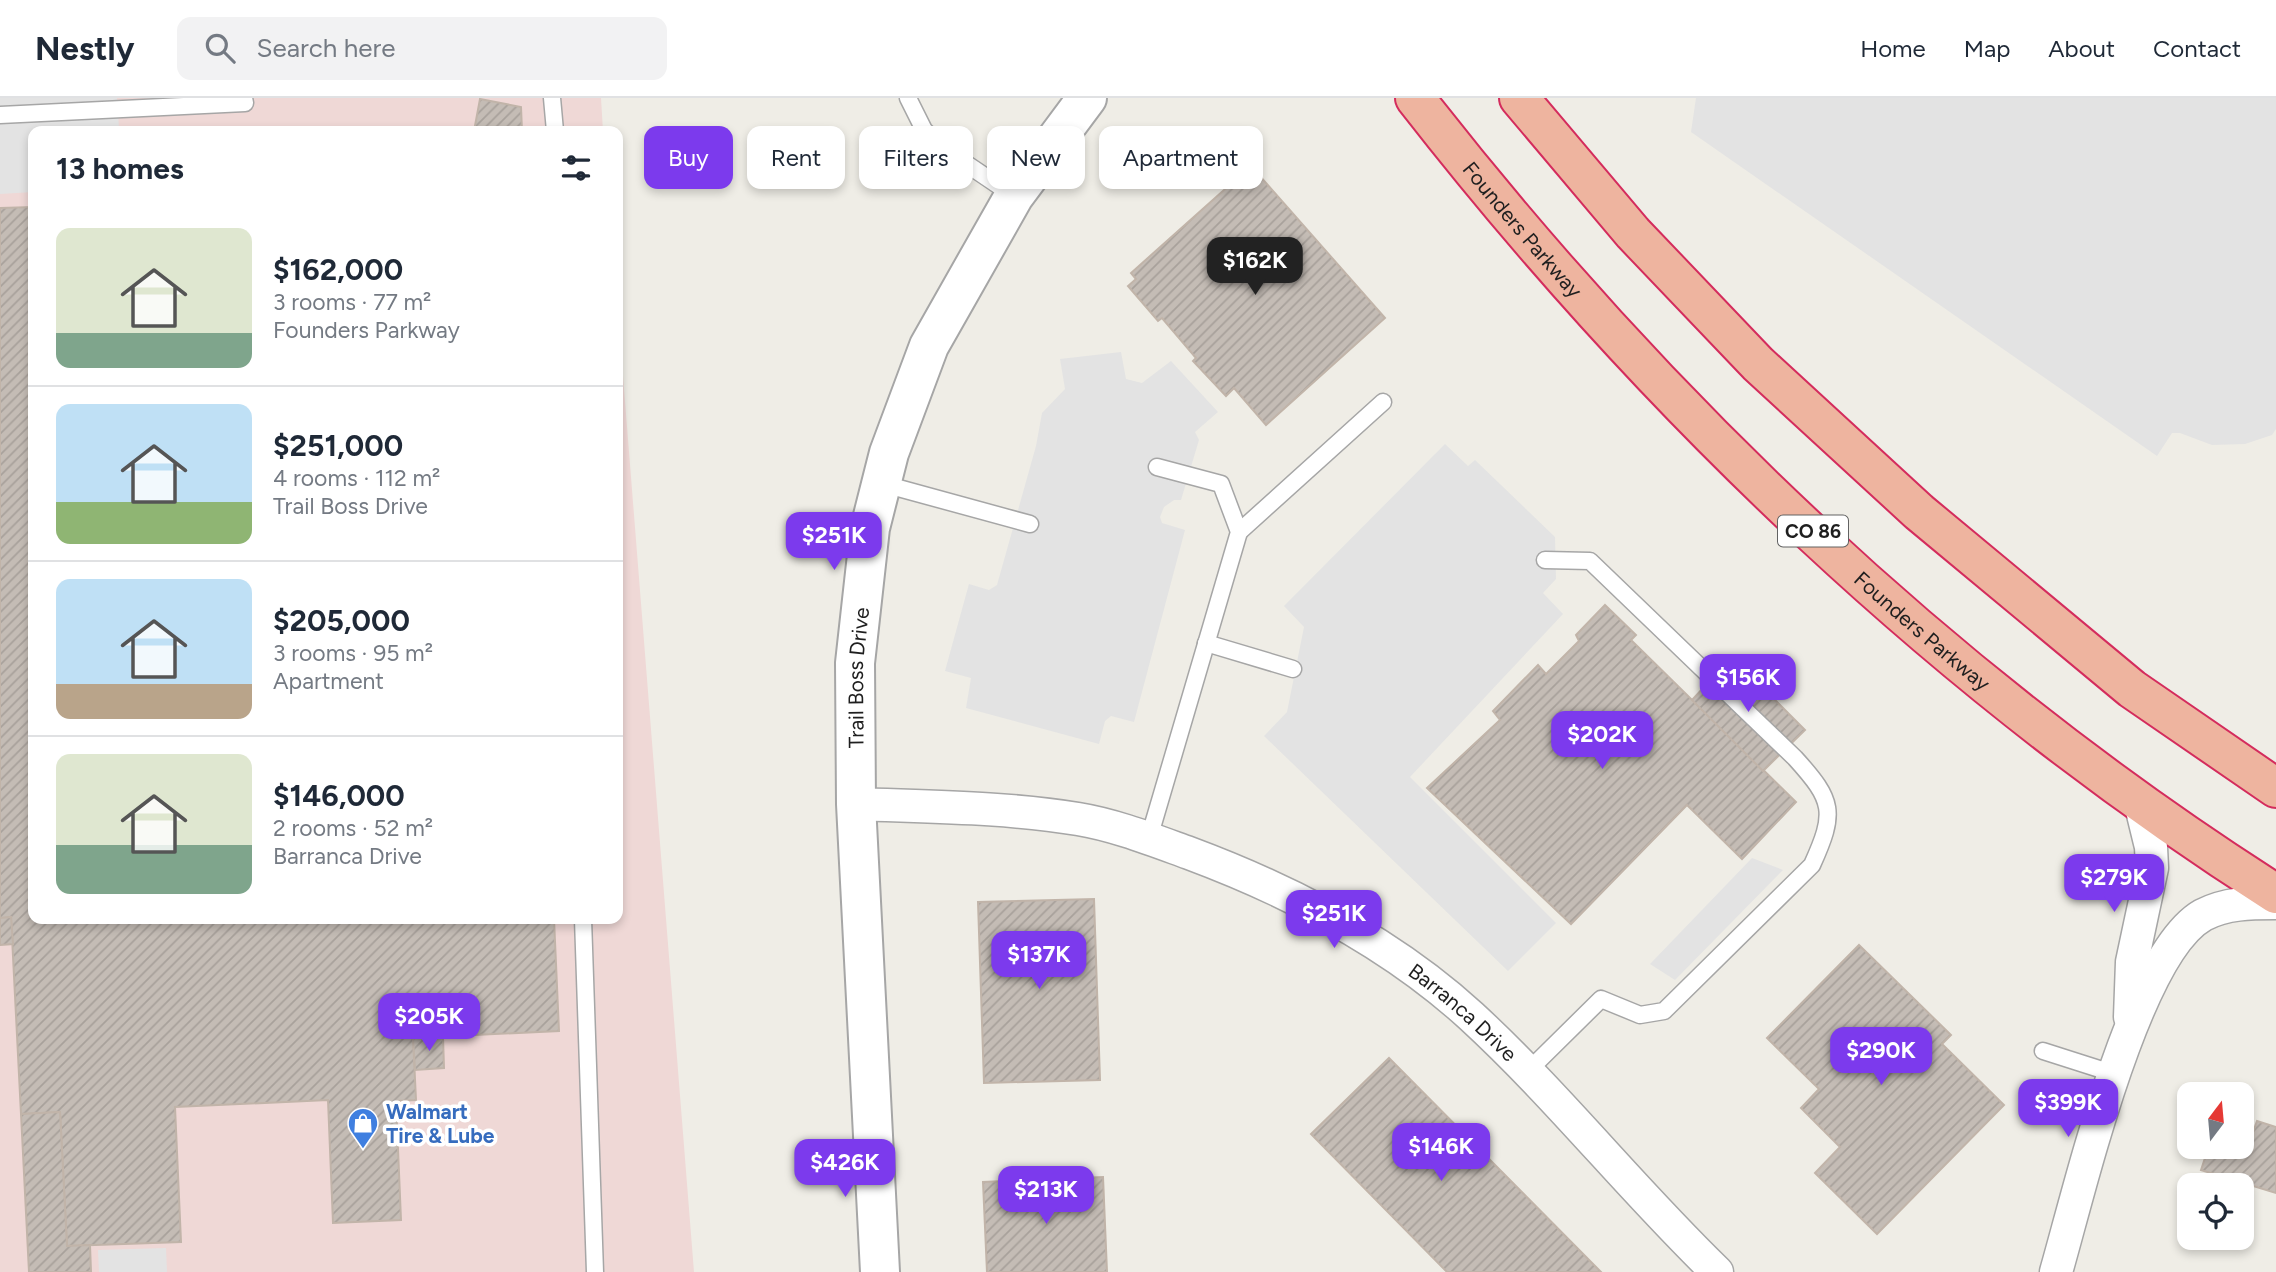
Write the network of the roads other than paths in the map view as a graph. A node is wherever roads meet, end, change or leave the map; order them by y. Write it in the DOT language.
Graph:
graph roads {
  1 [pos="244,98"];
  2 [pos="552,98"];
  3 [pos="908,98"];
  4 [pos="1087,98"];
  5 [pos="1415,98"];
  6 [pos="1518,98"];
  7 [pos="0,115"];
  8 [pos="555,126"];
  9 [pos="1014,196"];
  10 [pos="1383,402"];
  11 [pos="1157,467"];
  12 [pos="880,482"];
  13 [pos="1030,524"];
  14 [pos="1239,532"];
  15 [pos="1545,560"];
  16 [pos="1206,643"];
  17 [pos="1293,669"];
  18 [pos="2276,788"];
  19 [pos="2140,802"];
  20 [pos="856,804"];
  21 [pos="1149,838"];
  22 [pos="2276,894"];
  23 [pos="2276,903"];
  24 [pos="583,924"];
  25 [pos="2130,1022"];
  26 [pos="2043,1051"];
  27 [pos="1526,1073"];
  28 [pos="2115,1074"];
  29 [pos="595,1272"];
  30 [pos="880,1272"];
  31 [pos="1717,1272"];
  32 [pos="2056,1272"];
  1 -- 7 [label="lane"];
  2 -- 8 [label="lane"];
  3 -- 9 [label="lane"];
  4 -- 9 [label="street, Trail Boss Drive"];
  5 -- 19 [label="highway, Founders Parkway / CO 86"];
  6 -- 18 [label="highway"];
  9 -- 12 [label="street, Trail Boss Drive"];
  10 -- 14 [label="lane"];
  11 -- 14 [label="lane"];
  12 -- 13 [label="lane"];
  12 -- 20 [label="street, Trail Boss Drive"];
  14 -- 16 [label="lane"];
  15 -- 27 [label="lane"];
  16 -- 17 [label="lane"];
  16 -- 21 [label="lane"];
  19 -- 22 [label="highway, Founders Parkway / CO 86"];
  19 -- 25 [label="street"];
  20 -- 21 [label="street, Barranca Drive"];
  20 -- 30 [label="street, Trail Boss Drive"];
  21 -- 27 [label="street, Barranca Drive"];
  23 -- 25 [label="street"];
  24 -- 29 [label="lane"];
  25 -- 28 [label="street"];
  26 -- 28 [label="lane"];
  27 -- 31 [label="street, Barranca Drive"];
  28 -- 32 [label="street"];
}
